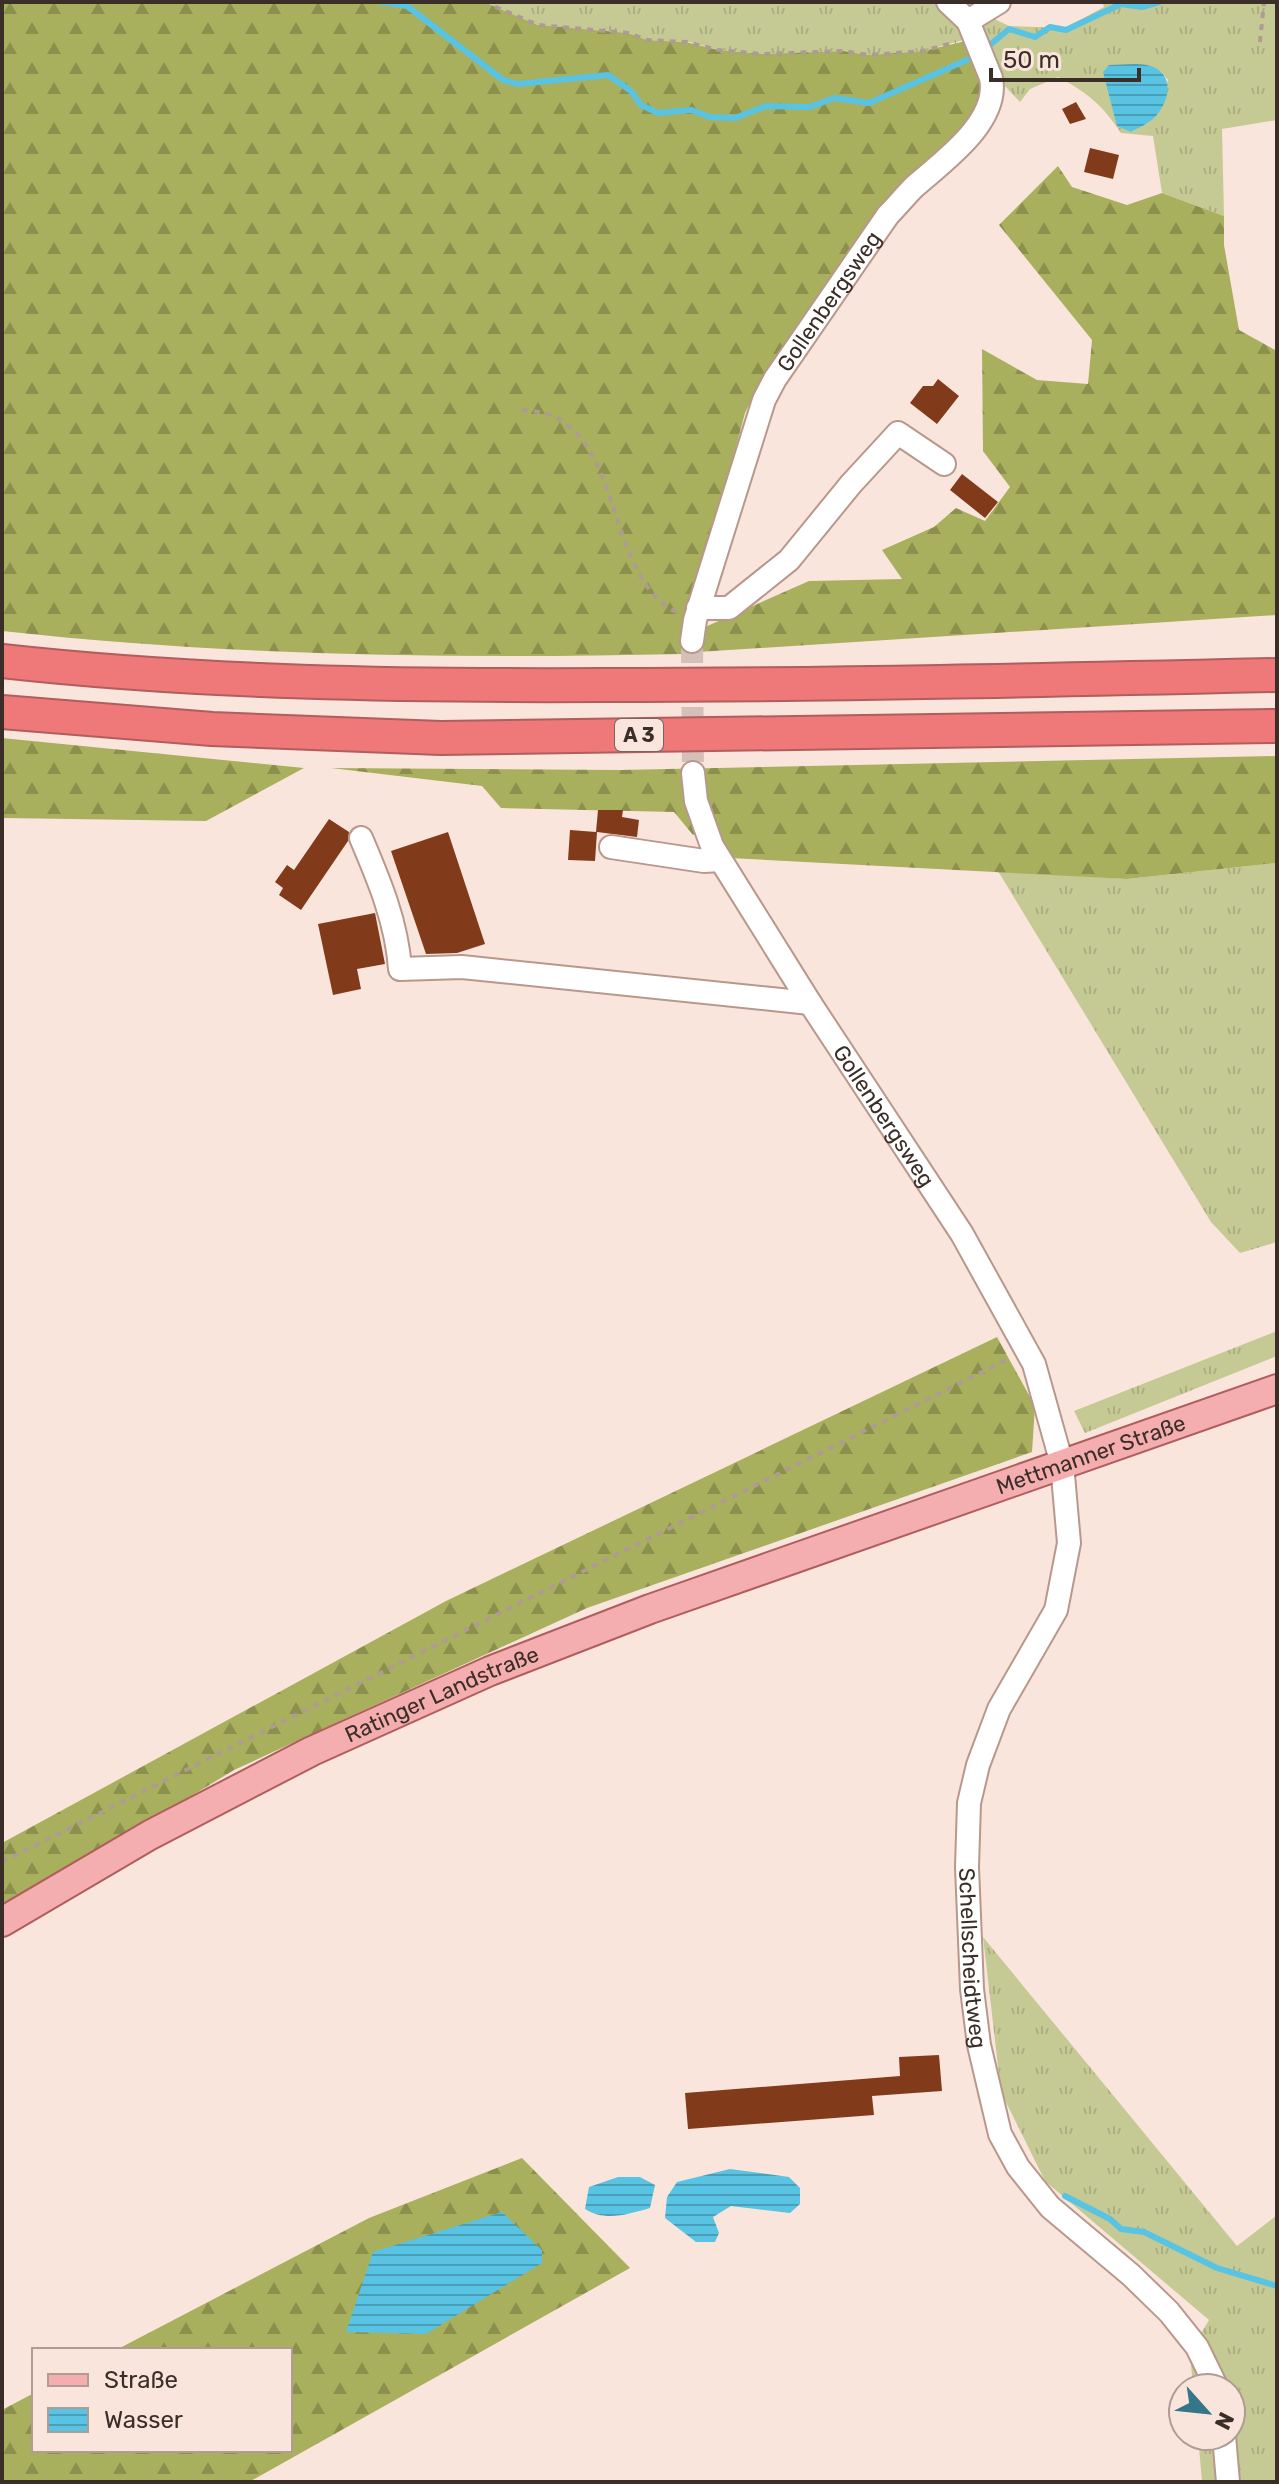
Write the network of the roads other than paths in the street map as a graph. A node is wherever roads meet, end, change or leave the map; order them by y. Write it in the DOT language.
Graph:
graph roads {
  1 [pos="948,2"];
  2 [pos="999,2"];
  3 [pos="971,29"];
  4 [pos="944,464"];
  5 [pos="2,661"];
  6 [pos="1277,675"];
  7 [pos="2,712"];
  8 [pos="1277,726"];
  9 [pos="693,773"];
  10 [pos="361,838"];
  11 [pos="611,847"];
  12 [pos="720,860"];
  13 [pos="810,1003"];
  14 [pos="1277,1389"];
  15 [pos="1062,1464"];
  16 [pos="904,1520"];
  17 [pos="2,1922"];
  18 [pos="1209,2372"];
  19 [pos="1225,2452"];
  20 [pos="1228,2482"];
  1 -- 3 [label="street, Gollenbergsweg"];
  2 -- 3 [label="street"];
  3 -- 4 [label="street, Gollenbergsweg"];
  5 -- 6 [label="highway"];
  7 -- 8 [label="highway, A 3"];
  9 -- 12 [label="street, Gollenbergsweg"];
  10 -- 13 [label="street"];
  11 -- 12 [label="street"];
  12 -- 13 [label="street, Gollenbergsweg"];
  13 -- 15 [label="street, Gollenbergsweg"];
  14 -- 15 [label="main road, Mettmanner Straße"];
  15 -- 16 [label="main road, Mettmanner Straße"];
  15 -- 18 [label="street, Schellscheidtweg"];
  16 -- 17 [label="main road, Ratinger Landstraße"];
  19 -- 20 [label="street"];
}
